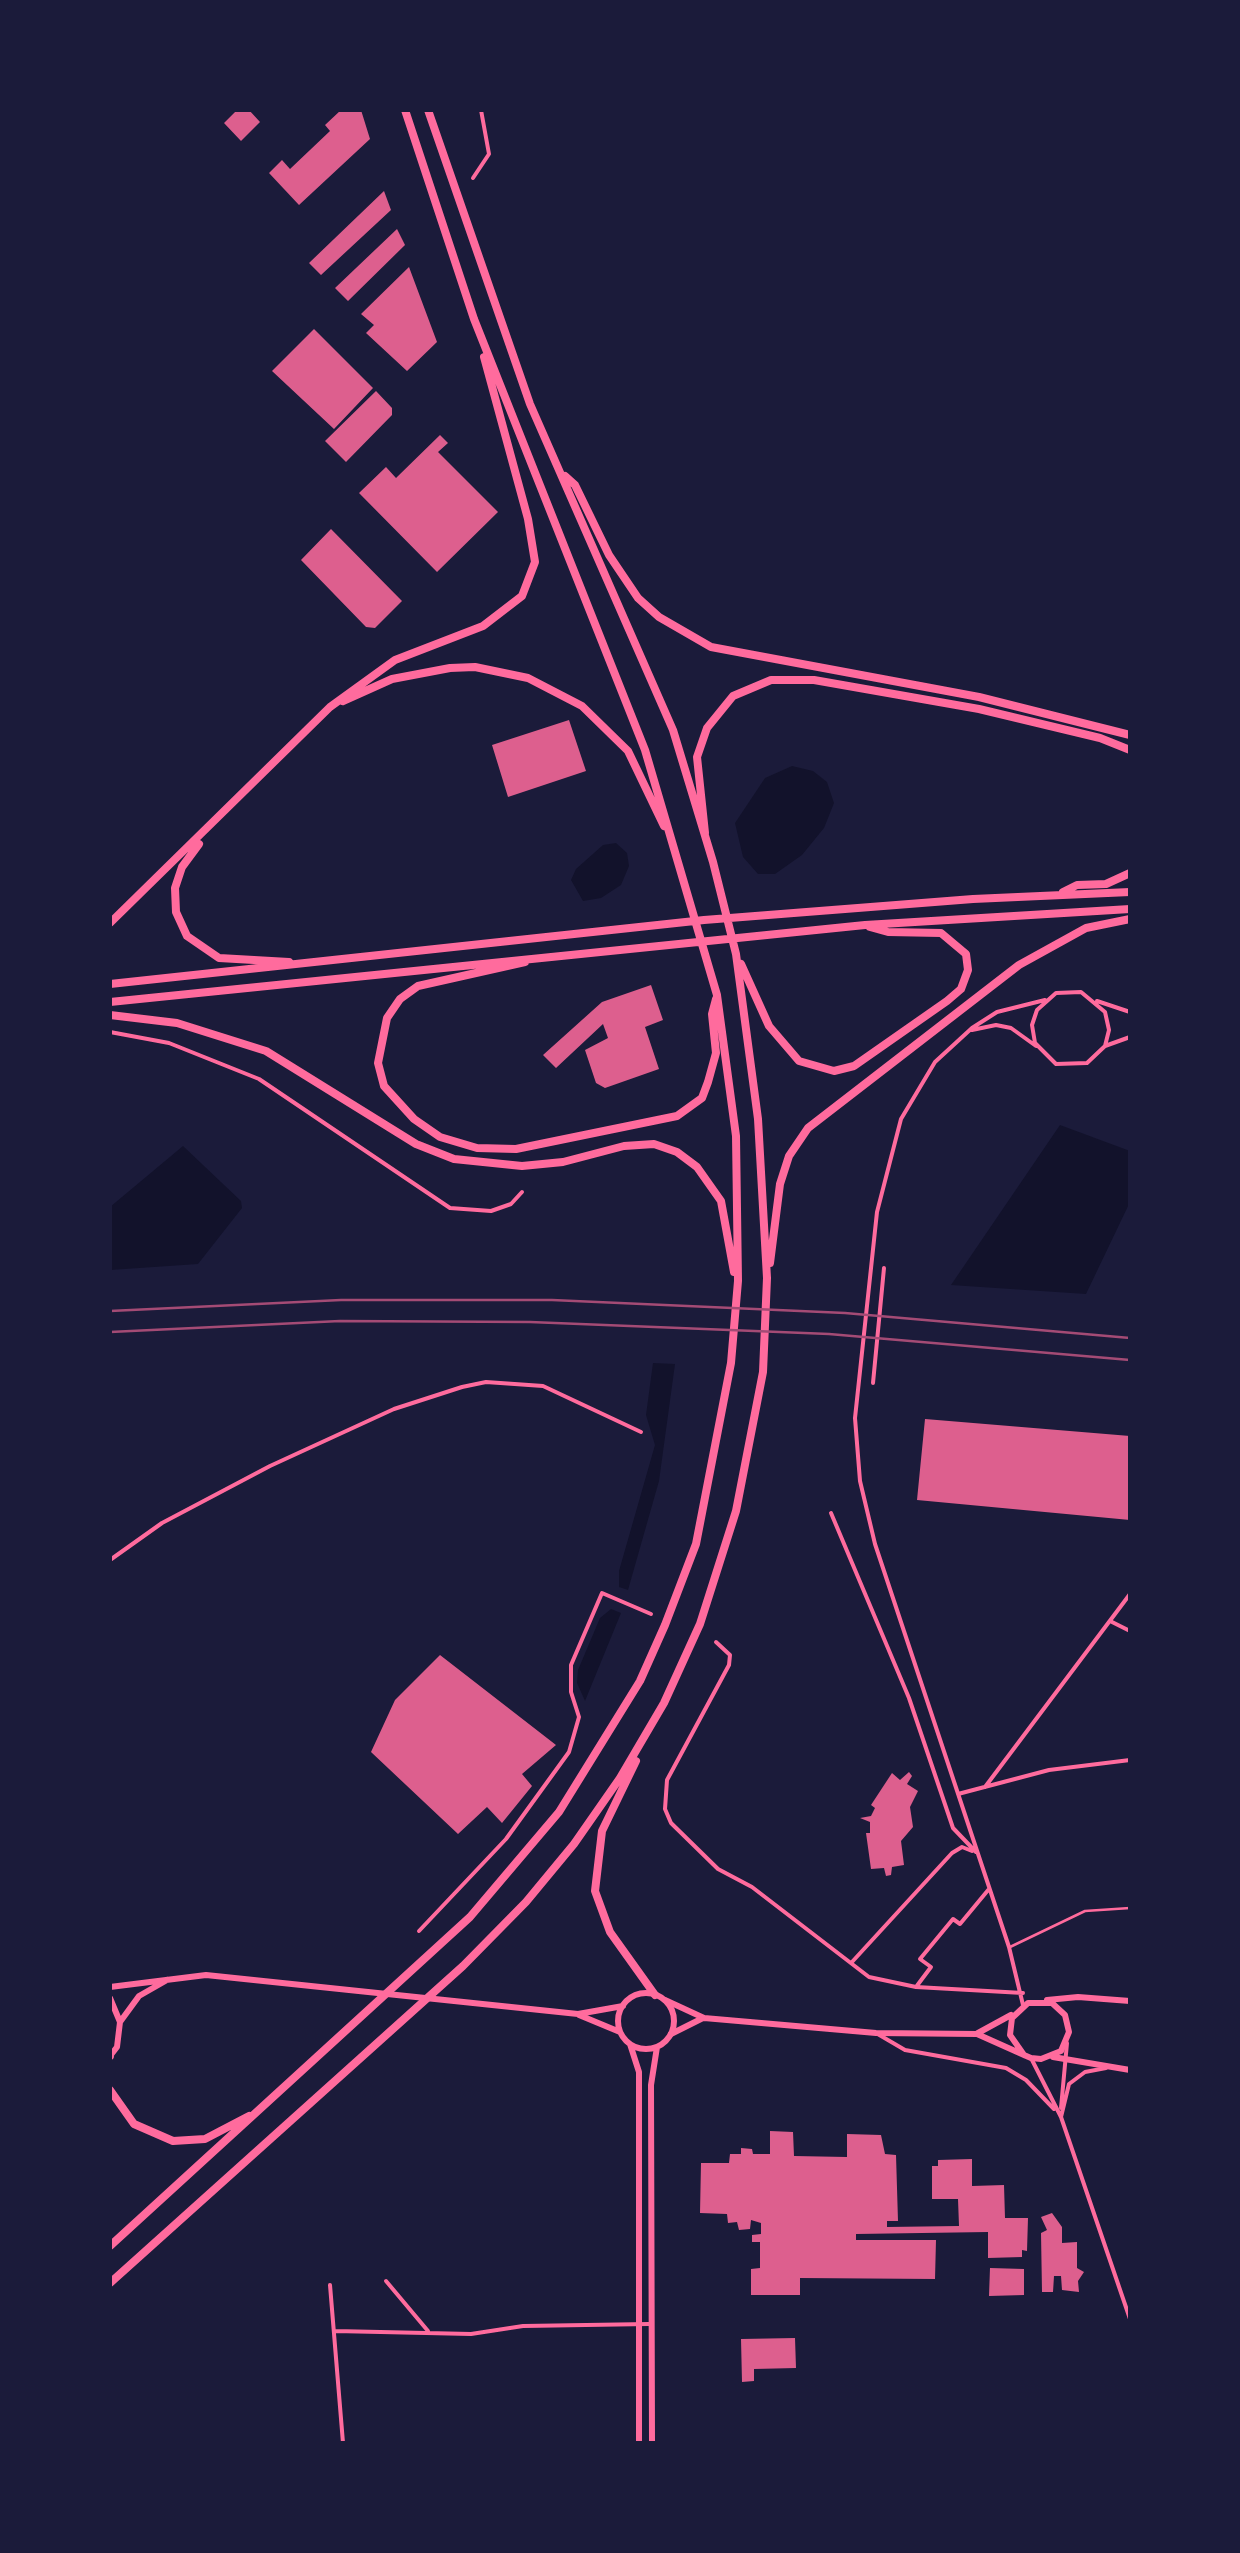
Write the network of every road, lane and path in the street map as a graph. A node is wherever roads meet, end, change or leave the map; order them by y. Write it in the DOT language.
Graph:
graph roads {
  1 [pos="405,110"];
  2 [pos="428,110"];
  3 [pos="481,110"];
  4 [pos="473,178"];
  5 [pos="474,319"];
  6 [pos="562,473"];
  7 [pos="330,707"];
  8 [pos="1130,735"];
  9 [pos="1130,750"];
  10 [pos="212,827"];
  11 [pos="705,838"];
  12 [pos="674,848"];
  13 [pos="1130,874"];
  14 [pos="1130,892"];
  15 [pos="1058,894"];
  16 [pos="1130,909"];
  17 [pos="1130,919"];
  18 [pos="110,923"];
  19 [pos="866,925"];
  20 [pos="736,954"];
  21 [pos="534,958"];
  22 [pos="298,964"];
  23 [pos="110,984"];
  24 [pos="716,995"];
  25 [pos="1045,1000"];
  26 [pos="1096,1000"];
  27 [pos="110,1002"];
  28 [pos="1130,1012"];
  29 [pos="110,1014"];
  30 [pos="970,1029"];
  31 [pos="110,1032"];
  32 [pos="1130,1037"];
  33 [pos="1036,1046"];
  34 [pos="1105,1046"];
  35 [pos="522,1192"];
  36 [pos="884,1268"];
  37 [pos="767,1278"];
  38 [pos="738,1281"];
  39 [pos="873,1383"];
  40 [pos="641,1432"];
  41 [pos="831,1514"];
  42 [pos="110,1560"];
  43 [pos="1130,1594"];
  44 [pos="651,1614"];
  45 [pos="1110,1620"];
  46 [pos="1130,1631"];
  47 [pos="716,1642"];
  48 [pos="664,1703"];
  49 [pos="1130,1760"];
  50 [pos="985,1787"];
  51 [pos="958,1794"];
  52 [pos="976,1852"];
  53 [pos="989,1889"];
  54 [pos="1130,1908"];
  55 [pos="419,1931"];
  56 [pos="1009,1947"];
  57 [pos="852,1963"];
  58 [pos="178,1976"];
  59 [pos="110,1986"];
  60 [pos="916,1986"];
  61 [pos="1022,1992"];
  62 [pos="656,1995"];
  63 [pos="110,1998"];
  64 [pos="665,2000"];
  65 [pos="1043,2000"];
  66 [pos="1130,2001"];
  67 [pos="1023,2005"];
  68 [pos="623,2006"];
  69 [pos="1016,2013"];
  70 [pos="578,2014"];
  71 [pos="704,2018"];
  72 [pos="120,2022"];
  73 [pos="620,2032"];
  74 [pos="671,2034"];
  75 [pos="876,2034"];
  76 [pos="977,2034"];
  77 [pos="1067,2040"];
  78 [pos="630,2044"];
  79 [pos="657,2047"];
  80 [pos="110,2056"];
  81 [pos="1028,2057"];
  82 [pos="1052,2057"];
  83 [pos="1065,2057"];
  84 [pos="1109,2068"];
  85 [pos="1130,2070"];
  86 [pos="110,2090"];
  87 [pos="257,2112"];
  88 [pos="1061,2118"];
  89 [pos="110,2246"];
  90 [pos="386,2281"];
  91 [pos="110,2283"];
  92 [pos="330,2284"];
  93 [pos="1120,2290"];
  94 [pos="1130,2298"];
  95 [pos="1130,2320"];
  96 [pos="639,2324"];
  97 [pos="652,2324"];
  98 [pos="335,2330"];
  99 [pos="429,2333"];
  100 [pos="343,2443"];
  101 [pos="640,2443"];
  102 [pos="652,2443"];
  1 -- 5 [label="highway"];
  2 -- 6 [label="highway"];
  3 -- 4 [label="street"];
  5 -- 7 [label="highway"];
  5 -- 12 [label="highway"];
  6 -- 8 [label="highway"];
  6 -- 11 [label="highway"];
  7 -- 10 [label="highway"];
  7 -- 12 [label="highway"];
  9 -- 11 [label="highway"];
  10 -- 18 [label="highway"];
  10 -- 22 [label="highway"];
  11 -- 20 [label="highway"];
  12 -- 24 [label="highway"];
  13 -- 15 [label="highway"];
  14 -- 15 [label="highway"];
  15 -- 22 [label="highway"];
  16 -- 19 [label="highway"];
  17 -- 37 [label="highway"];
  19 -- 20 [label="highway"];
  19 -- 21 [label="highway"];
  20 -- 37 [label="highway"];
  21 -- 24 [label="highway"];
  21 -- 27 [label="highway"];
  22 -- 23 [label="highway"];
  24 -- 38 [label="highway"];
  25 -- 26 [label="street"];
  25 -- 30 [label="street"];
  25 -- 33 [label="street"];
  26 -- 28 [label="street"];
  26 -- 34 [label="street"];
  29 -- 38 [label="highway"];
  30 -- 33 [label="street"];
  30 -- 51 [label="street"];
  31 -- 35 [label="street"];
  32 -- 34 [label="street"];
  33 -- 34 [label="street"];
  36 -- 39 [label="street"];
  37 -- 48 [label="highway"];
  38 -- 87 [label="highway"];
  40 -- 42 [label="street"];
  41 -- 52 [label="street"];
  43 -- 45 [label="street"];
  44 -- 55 [label="street"];
  45 -- 46 [label="street"];
  45 -- 50 [label="street"];
  47 -- 57 [label="street"];
  48 -- 62 [label="highway"];
  48 -- 91 [label="highway"];
  49 -- 50 [label="street"];
  50 -- 51 [label="street"];
  51 -- 52 [label="street"];
  52 -- 53 [label="street"];
  52 -- 57 [label="street"];
  53 -- 56 [label="street"];
  53 -- 60 [label="street"];
  54 -- 56 [label="street"];
  56 -- 61 [label="street"];
  57 -- 60 [label="street"];
  58 -- 59 [label="main road"];
  58 -- 70 [label="main road"];
  58 -- 72 [label="main road"];
  60 -- 61 [label="street"];
  61 -- 67 [label="street"];
  62 -- 64 [label="main road"];
  62 -- 68 [label="main road"];
  63 -- 72 [label="main road"];
  64 -- 71 [label="main road"];
  64 -- 74 [label="main road"];
  65 -- 66 [label="main road"];
  65 -- 67 [label="main road"];
  65 -- 77 [label="main road"];
  67 -- 69 [label="main road"];
  68 -- 70 [label="main road"];
  68 -- 73 [label="main road"];
  69 -- 76 [label="main road"];
  69 -- 81 [label="main road"];
  70 -- 73 [label="main road"];
  71 -- 74 [label="main road"];
  71 -- 75 [label="main road"];
  72 -- 80 [label="main road"];
  73 -- 78 [label="main road"];
  74 -- 79 [label="main road"];
  75 -- 76 [label="main road"];
  75 -- 88 [label="street"];
  76 -- 81 [label="main road"];
  77 -- 82 [label="main road"];
  77 -- 83 [label="street"];
  78 -- 79 [label="main road"];
  78 -- 96 [label="main road"];
  79 -- 97 [label="main road"];
  81 -- 82 [label="main road"];
  81 -- 88 [label="street"];
  82 -- 83 [label="main road"];
  83 -- 84 [label="main road"];
  83 -- 88 [label="street"];
  84 -- 85 [label="main road"];
  84 -- 88 [label="street"];
  86 -- 87 [label="highway"];
  87 -- 89 [label="highway"];
  88 -- 93 [label="street"];
  90 -- 99 [label="street"];
  92 -- 98 [label="street"];
  93 -- 94 [label="street"];
  93 -- 95 [label="street"];
  96 -- 97 [label="street"];
  96 -- 99 [label="street"];
  96 -- 101 [label="main road"];
  97 -- 102 [label="main road"];
  98 -- 99 [label="street"];
  98 -- 100 [label="street"];
}
